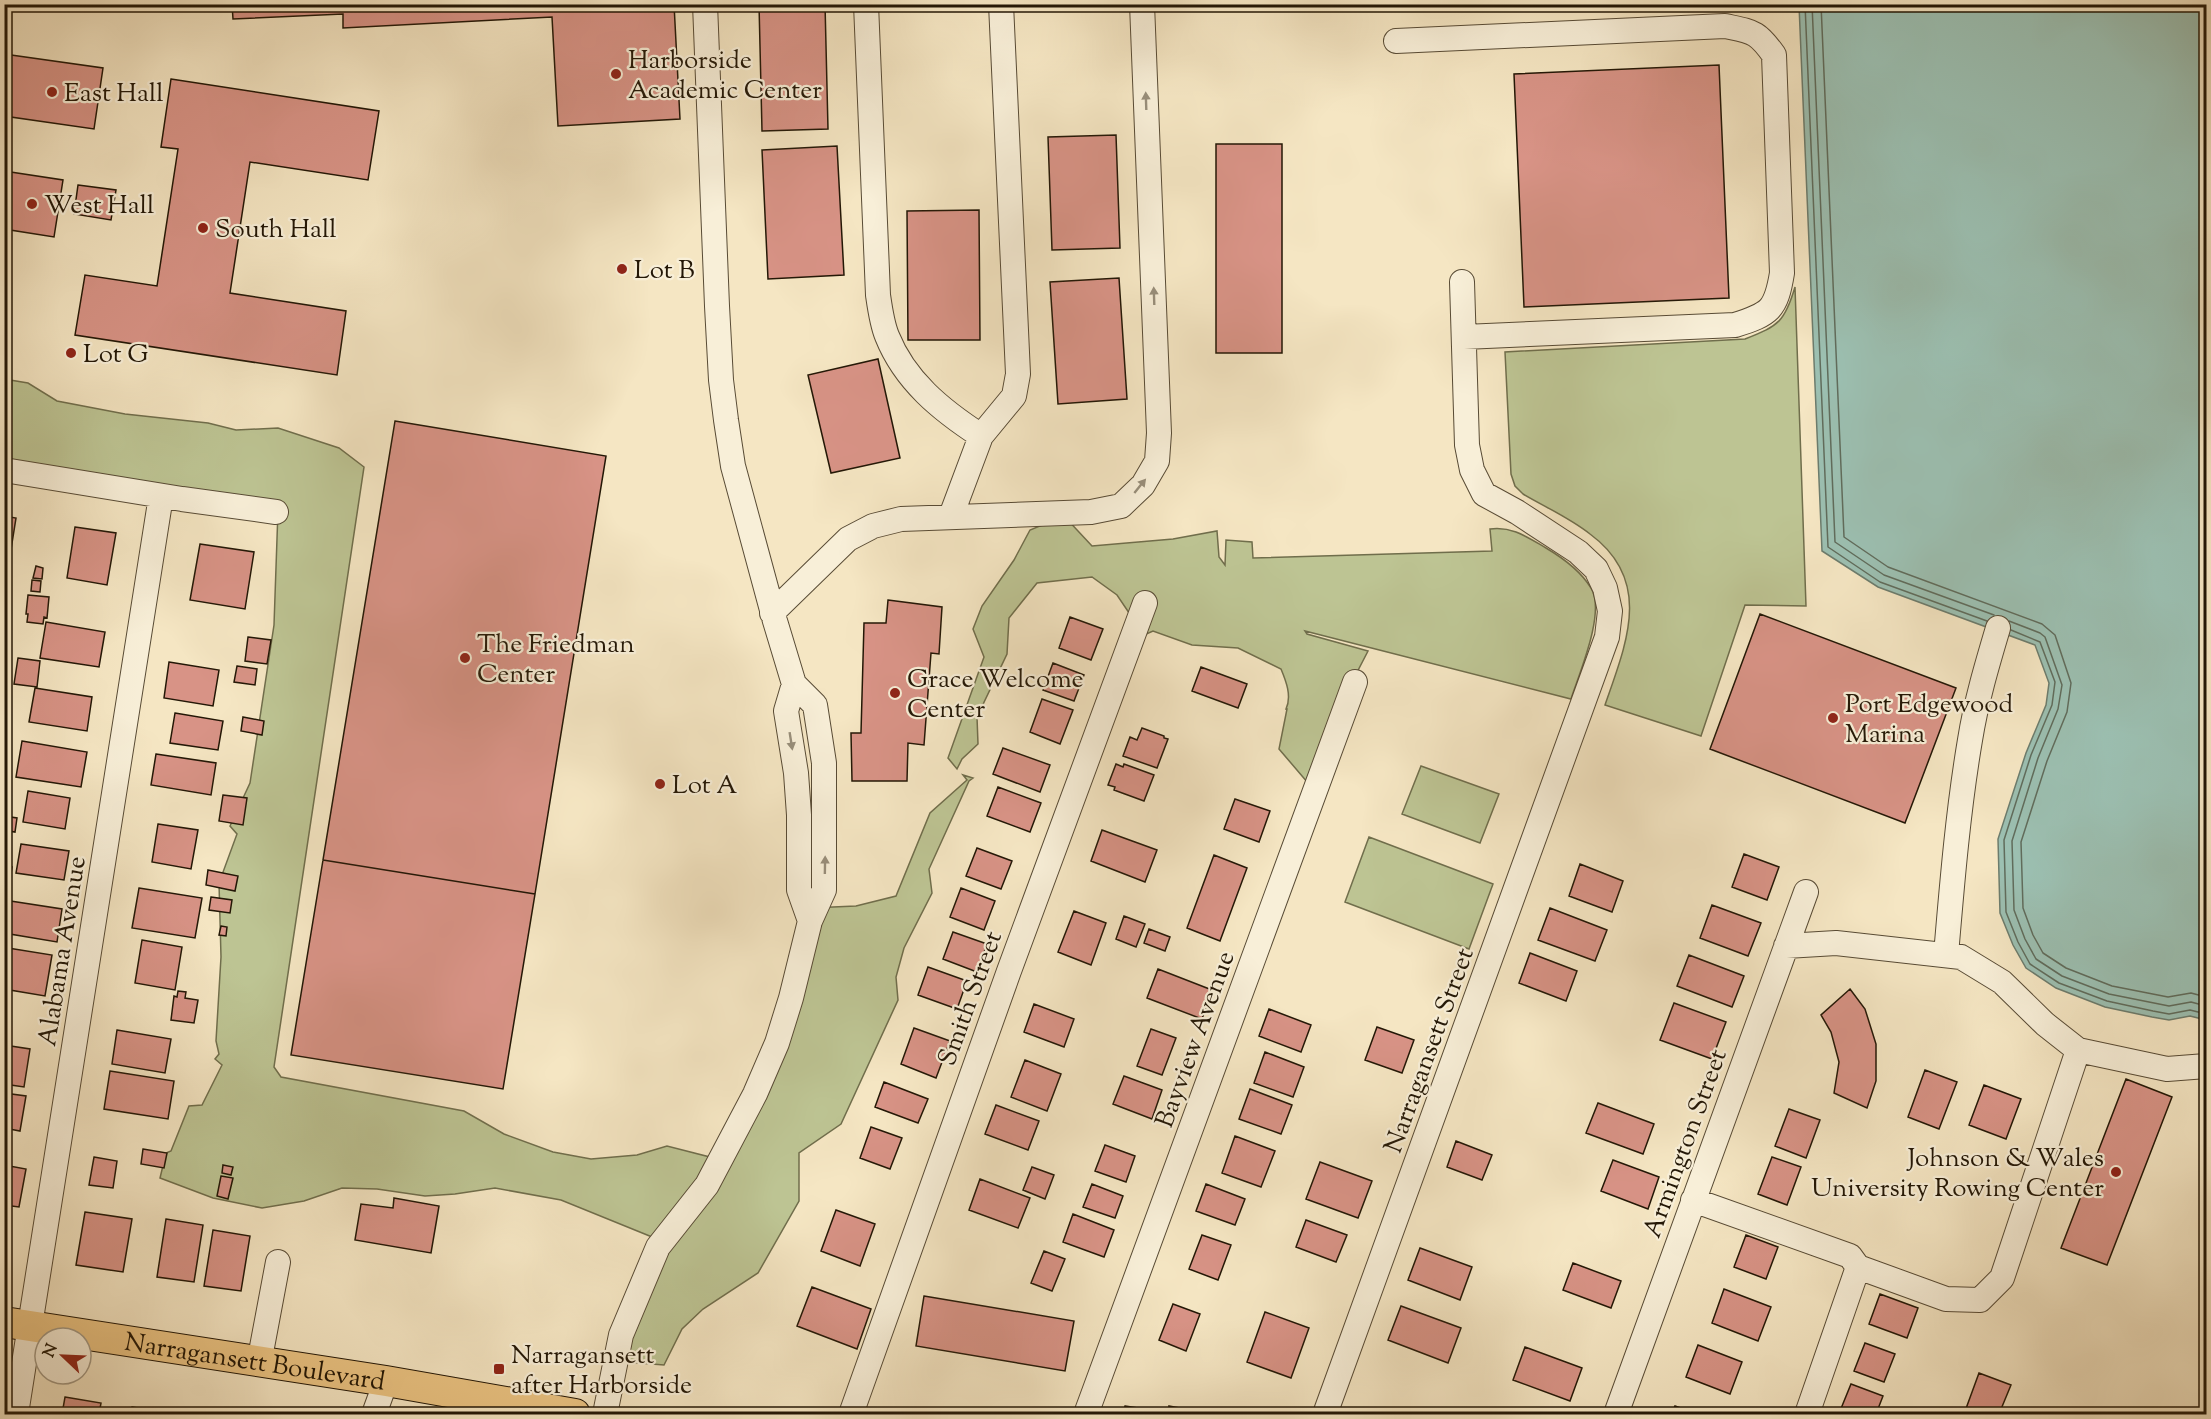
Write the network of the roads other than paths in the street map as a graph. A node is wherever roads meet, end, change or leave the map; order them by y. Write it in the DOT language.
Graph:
graph roads {
  1 [pos="705,4"];
  2 [pos="866,4"];
  3 [pos="1001,4"];
  4 [pos="1142,4"];
  5 [pos="1396,41"];
  6 [pos="1462,282"];
  7 [pos="1464,337"];
  8 [pos="981,436"];
  9 [pos="4,470"];
  10 [pos="161,496"];
  11 [pos="276,512"];
  12 [pos="951,516"];
  13 [pos="1145,603"];
  14 [pos="772,613"];
  15 [pos="1998,628"];
  16 [pos="1355,682"];
  17 [pos="1806,892"];
  18 [pos="1786,946"];
  19 [pos="1946,955"];
  20 [pos="2078,1050"];
  21 [pos="2206,1066"];
  22 [pos="1693,1200"];
  23 [pos="278,1262"];
  24 [pos="1858,1267"];
  25 [pos="17,1324"];
  26 [pos="259,1363"];
  27 [pos="386,1381"];
  28 [pos="16,1414"];
  29 [pos="374,1414"];
  30 [pos="575,1414"];
  31 [pos="605,1414"];
  32 [pos="851,1414"];
  33 [pos="1086,1414"];
  34 [pos="1325,1414"];
  35 [pos="1616,1414"];
  36 [pos="1807,1414"];
  1 -- 14 [label="street"];
  2 -- 8 [label="street"];
  3 -- 8 [label="street"];
  12 -- 4 [label="street, one-way"];
  5 -- 7 [label="street"];
  6 -- 7 [label="street, Narragansett Street"];
  7 -- 34 [label="street, Narragansett Street"];
  8 -- 12 [label="street"];
  9 -- 10 [label="street"];
  10 -- 11 [label="street"];
  10 -- 25 [label="street, Alabama Avenue"];
  12 -- 14 [label="street"];
  13 -- 32 [label="street, Smith Street"];
  14 -- 31 [label="street"];
  15 -- 19 [label="street"];
  16 -- 33 [label="street, Bayview Avenue"];
  17 -- 18 [label="street, Armington Street"];
  18 -- 19 [label="street"];
  18 -- 22 [label="street, Armington Street"];
  19 -- 20 [label="street"];
  20 -- 21 [label="street"];
  20 -- 24 [label="street"];
  22 -- 24 [label="street"];
  22 -- 35 [label="street, Armington Street"];
  23 -- 26 [label="street"];
  24 -- 36 [label="street"];
  25 -- 26 [label="main road, Narragansett Boulevard"];
  25 -- 28 [label="street, Alabama Avenue"];
  26 -- 27 [label="main road, Narragansett Boulevard"];
  27 -- 29 [label="street"];
  27 -- 30 [label="main road, Narragansett Boulevard"];
}
